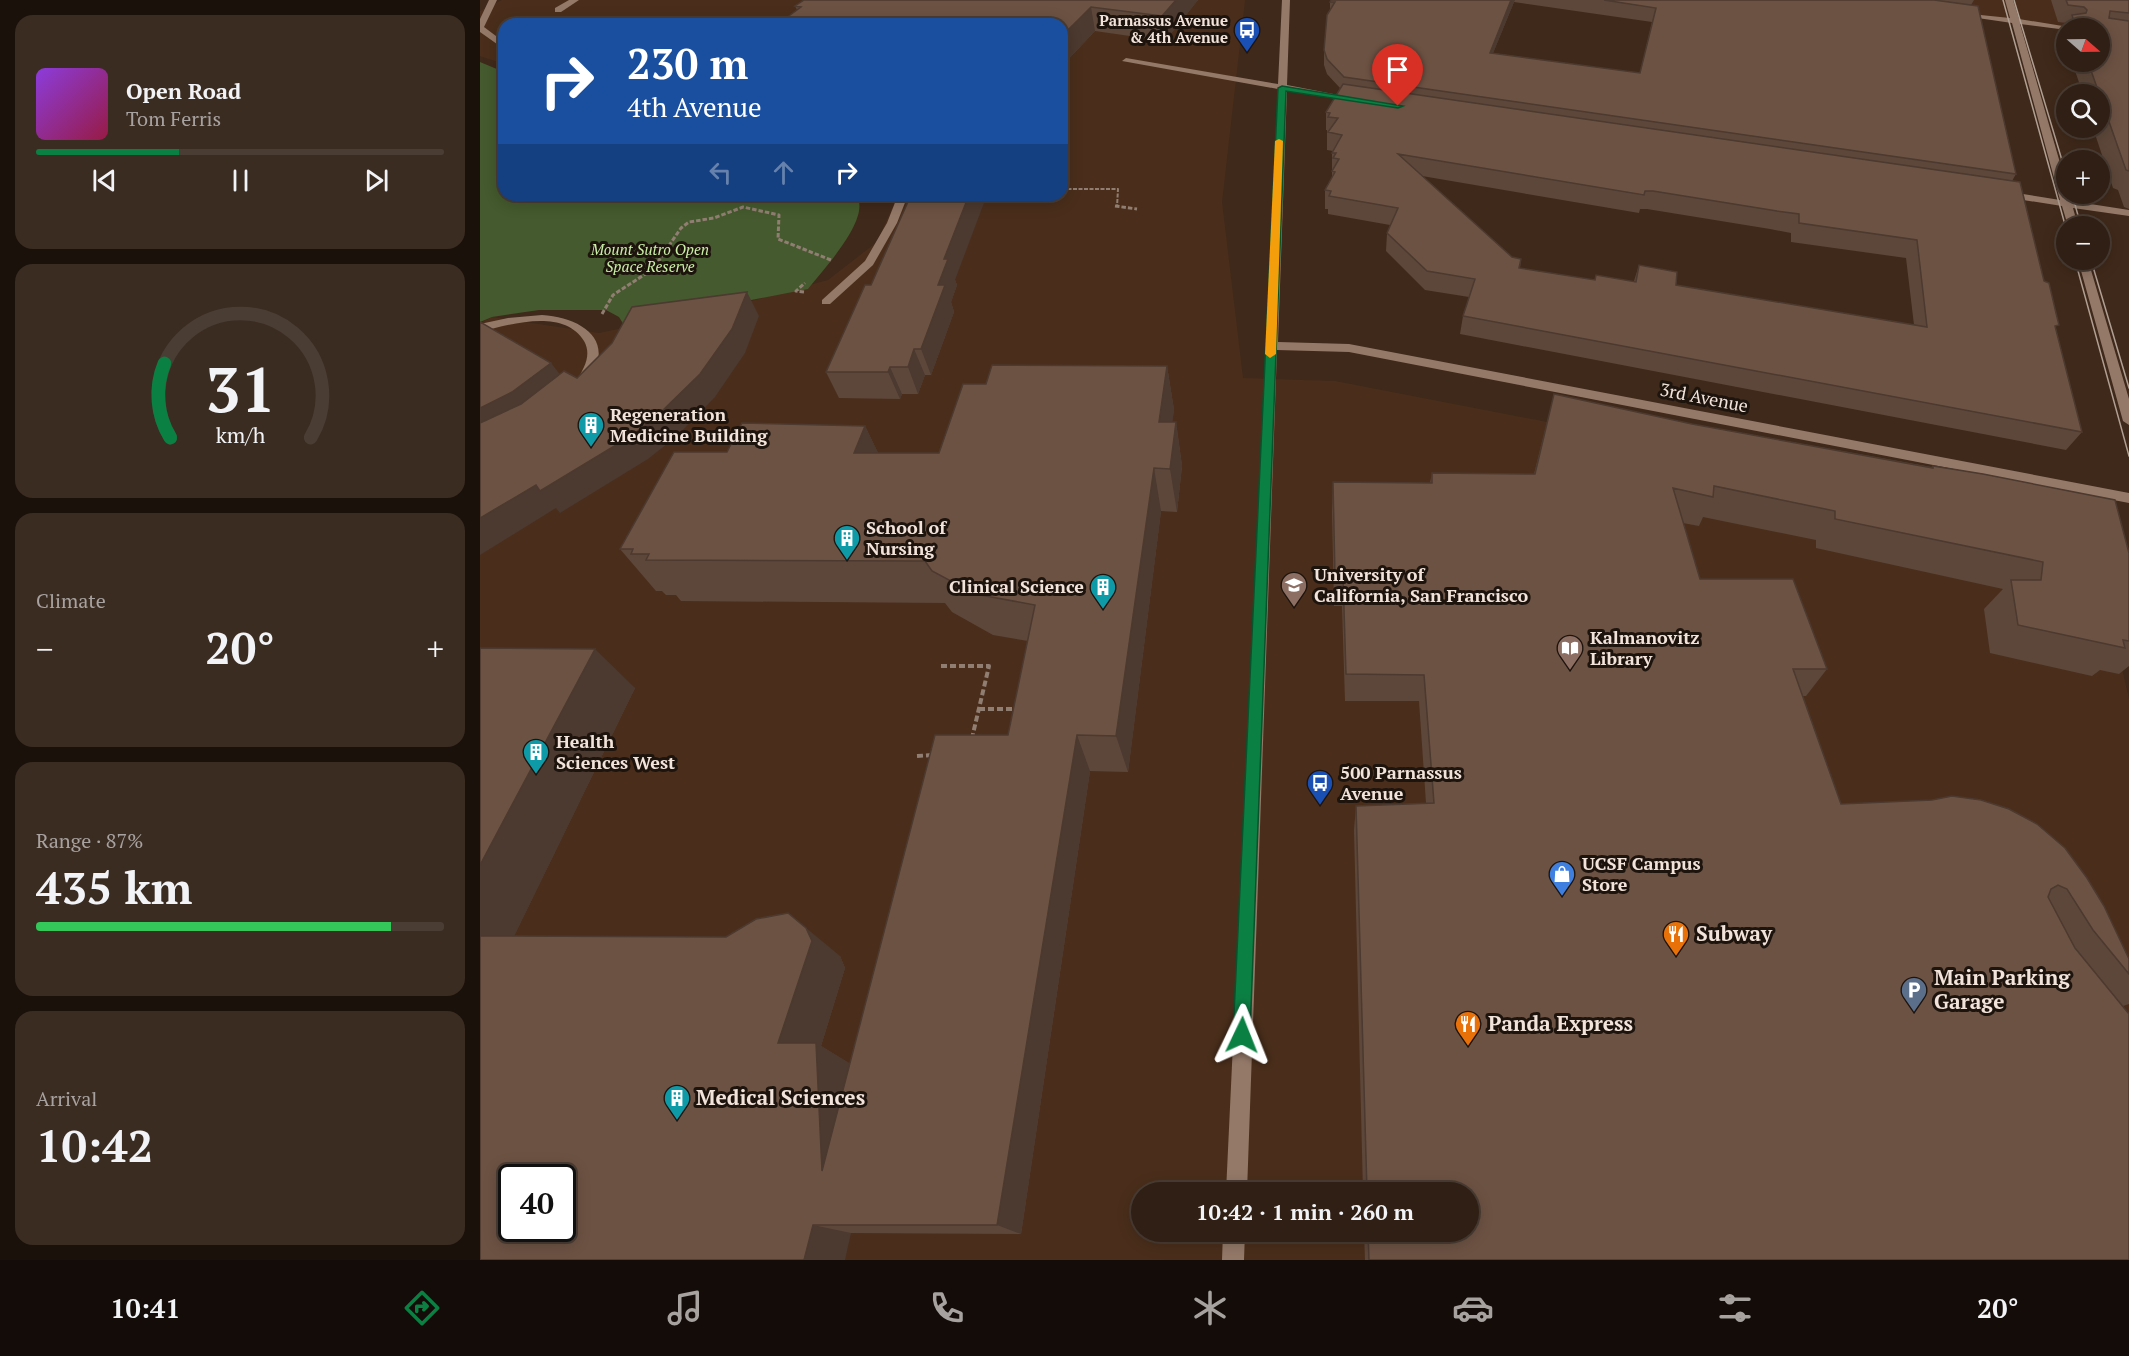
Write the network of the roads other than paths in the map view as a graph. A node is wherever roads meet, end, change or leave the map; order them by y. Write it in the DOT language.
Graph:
graph roads {
  1 [pos="493,0"];
  2 [pos="575,0"];
  3 [pos="1286,0"];
  4 [pos="2009,0"];
  5 [pos="558,10"];
  6 [pos="1952,14"];
  7 [pos="2015,22"];
  8 [pos="2056,26"];
  9 [pos="480,28"];
  10 [pos="498,42"];
  11 [pos="1126,61"];
  12 [pos="1282,88"];
  13 [pos="1363,100"];
  14 [pos="2056,165"];
  15 [pos="1990,192"];
  16 [pos="901,201"];
  17 [pos="2056,201"];
  18 [pos="2073,204"];
  19 [pos="2129,213"];
  20 [pos="2086,270"];
  21 [pos="826,302"];
  22 [pos="480,328"];
  23 [pos="1271,346"];
  24 [pos="577,389"];
  25 [pos="2129,421"];
  26 [pos="2129,498"];
  27 [pos="1236,1182"];
  28 [pos="1234,1242"];
  29 [pos="1233,1260"];
  1 -- 9 [label="street"];
  2 -- 5 [label="street"];
  3 -- 12 [label="street"];
  4 -- 7 [label="street"];
  6 -- 7 [label="street"];
  7 -- 8 [label="street"];
  7 -- 14 [label="street"];
  9 -- 10 [label="street"];
  11 -- 12 [label="street"];
  12 -- 13 [label="street"];
  12 -- 23 [label="street"];
  15 -- 17 [label="street"];
  16 -- 21 [label="street"];
  18 -- 19 [label="street"];
  20 -- 25 [label="street"];
  22 -- 24 [label="street"];
  23 -- 26 [label="street, 3rd Avenue"];
  23 -- 27 [label="street"];
  28 -- 29 [label="street"];
}
